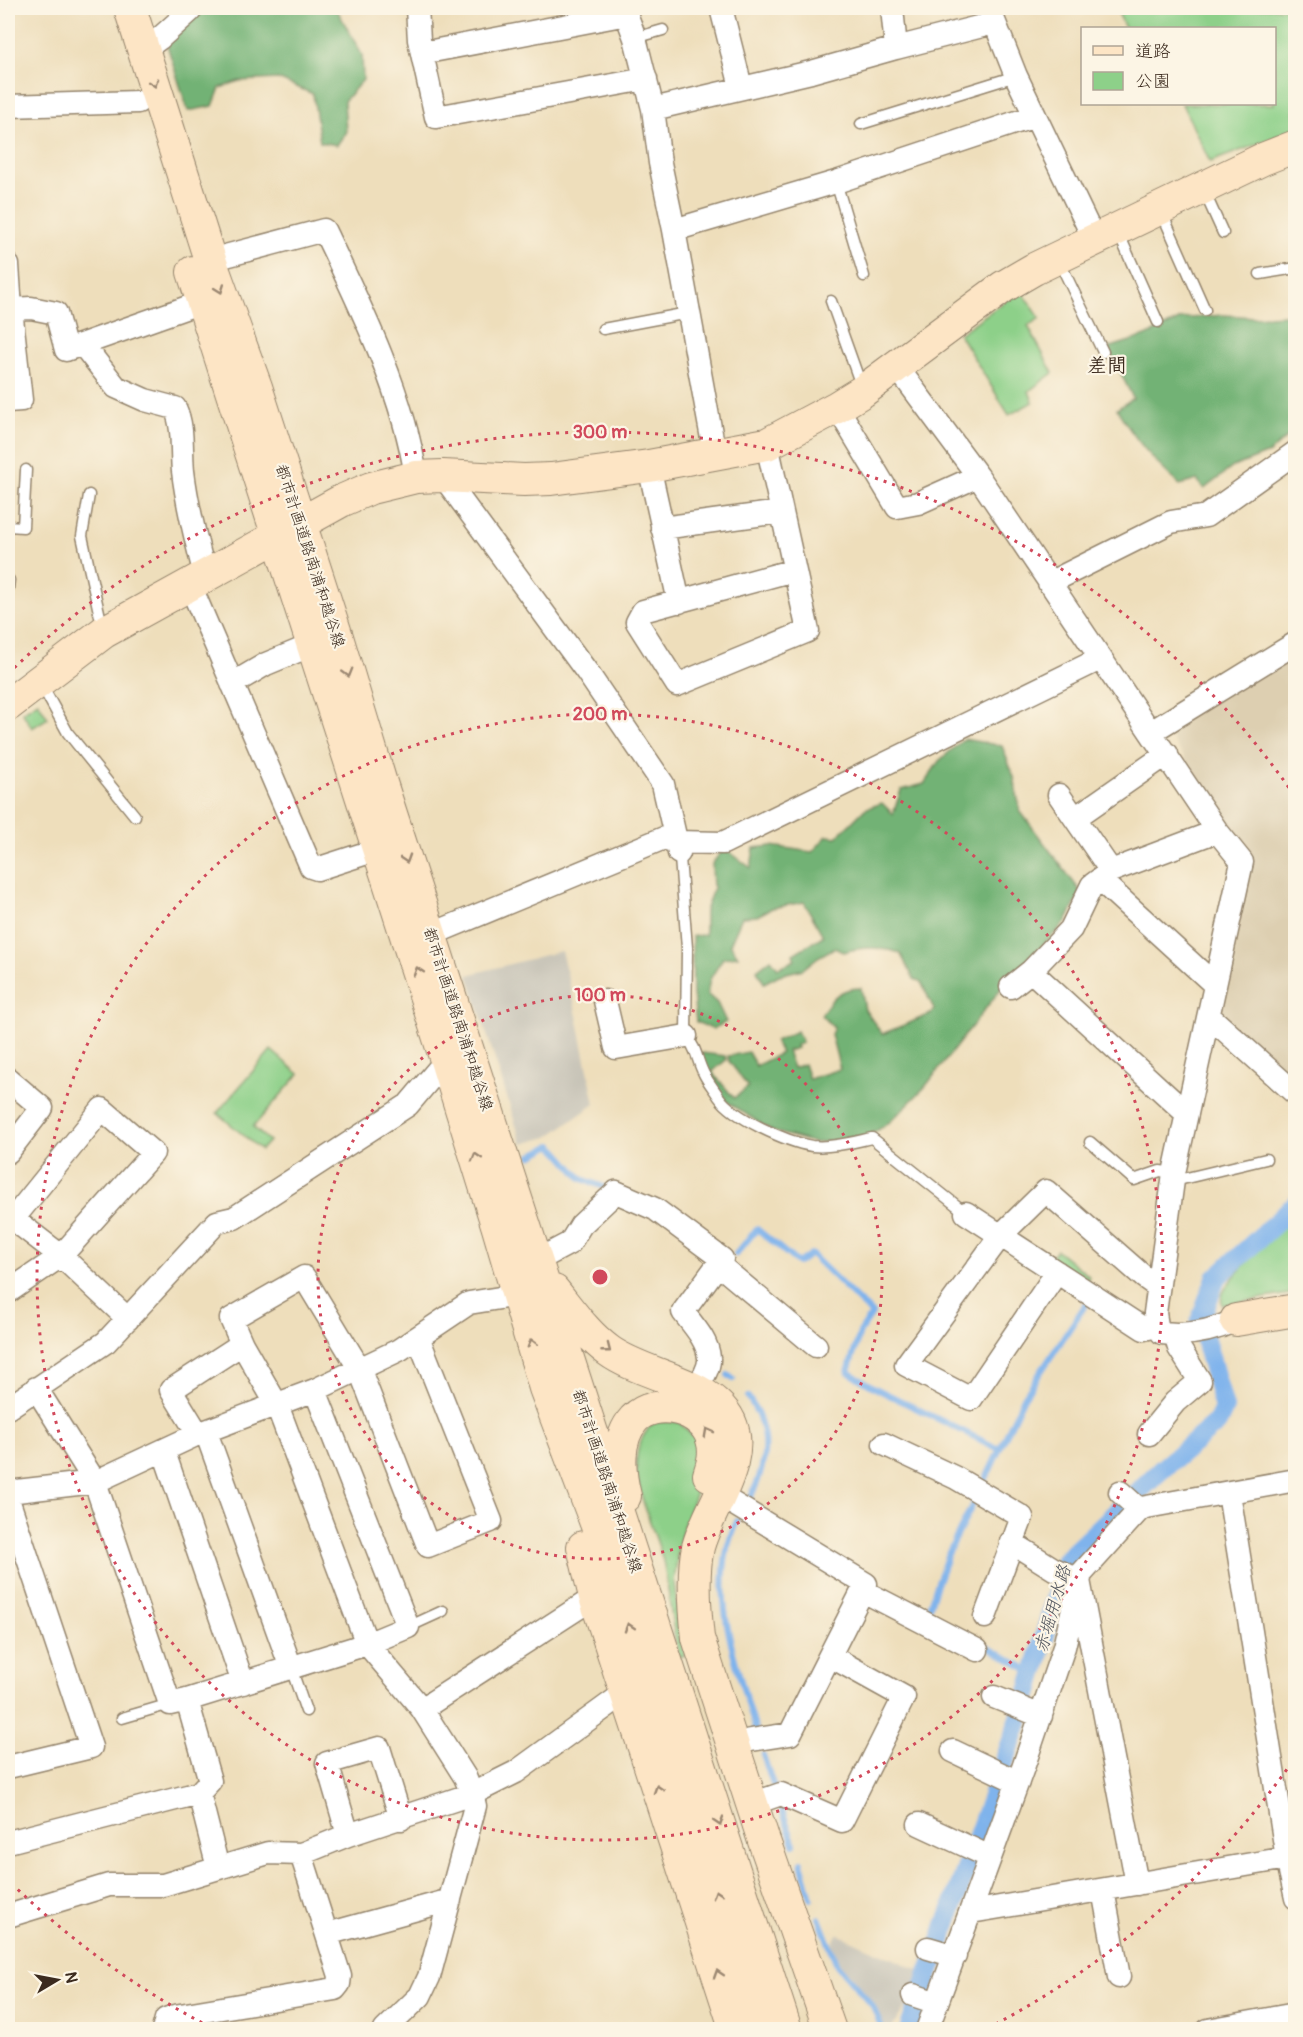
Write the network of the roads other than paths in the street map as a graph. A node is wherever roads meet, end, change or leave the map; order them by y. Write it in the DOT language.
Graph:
graph roads {
  1 [pos="107,8"];
  2 [pos="130,8"];
  3 [pos="190,8"];
  4 [pos="417,8"];
  5 [pos="721,8"];
  6 [pos="892,8"];
  7 [pos="626,11"];
  8 [pos="991,15"];
  9 [pos="663,30"];
  10 [pos="635,38"];
  11 [pos="896,48"];
  12 [pos="144,50"];
  13 [pos="422,53"];
  14 [pos="1016,76"];
  15 [pos="645,79"];
  16 [pos="741,87"];
  17 [pos="138,102"];
  18 [pos="8,106"];
  19 [pos="653,109"];
  20 [pos="1035,116"];
  21 [pos="861,124"];
  22 [pos="1296,146"];
  23 [pos="836,182"];
  24 [pos="1202,188"];
  25 [pos="1160,208"];
  26 [pos="674,230"];
  27 [pos="1223,233"];
  28 [pos="1105,234"];
  29 [pos="1057,257"];
  30 [pos="210,260"];
  31 [pos="8,265"];
  32 [pos="1296,268"];
  33 [pos="1260,274"];
  34 [pos="864,276"];
  35 [pos="831,301"];
  36 [pos="202,302"];
  37 [pos="11,309"];
  38 [pos="1205,310"];
  39 [pos="688,313"];
  40 [pos="1158,322"];
  41 [pos="603,329"];
  42 [pos="83,345"];
  43 [pos="1103,352"];
  44 [pos="897,367"];
  45 [pos="850,399"];
  46 [pos="8,401"];
  47 [pos="767,444"];
  48 [pos="1296,452"];
  49 [pos="715,455"];
  50 [pos="649,466"];
  51 [pos="26,470"];
  52 [pos="430,476"];
  53 [pos="978,476"];
  54 [pos="89,495"];
  55 [pos="780,512"];
  56 [pos="8,526"];
  57 [pos="662,528"];
  58 [pos="288,531"];
  59 [pos="794,570"];
  60 [pos="198,580"];
  61 [pos="1049,583"];
  62 [pos="679,602"];
  63 [pos="104,632"];
  64 [pos="1296,643"];
  65 [pos="312,645"];
  66 [pos="1100,659"];
  67 [pos="40,682"];
  68 [pos="232,684"];
  69 [pos="9,702"];
  70 [pos="1151,732"];
  71 [pos="1167,754"];
  72 [pos="1059,795"];
  73 [pos="135,816"];
  74 [pos="1075,818"];
  75 [pos="1217,831"];
  76 [pos="379,849"];
  77 [pos="678,850"];
  78 [pos="1106,875"];
  79 [pos="430,935"];
  80 [pos="1031,970"];
  81 [pos="1215,985"];
  82 [pos="1011,987"];
  83 [pos="605,1001"];
  84 [pos="1209,1016"];
  85 [pos="686,1036"];
  86 [pos="446,1060"];
  87 [pos="8,1079"];
  88 [pos="1296,1094"];
  89 [pos="1187,1114"];
  90 [pos="1090,1142"];
  91 [pos="8,1152"];
  92 [pos="1266,1159"];
  93 [pos="1174,1177"];
  94 [pos="966,1213"];
  95 [pos="10,1218"];
  96 [pos="1001,1236"];
  97 [pos="61,1256"];
  98 [pos="718,1264"];
  99 [pos="539,1267"];
  100 [pos="1058,1272"];
  101 [pos="1158,1287"];
  102 [pos="8,1292"];
  103 [pos="518,1295"];
  104 [pos="1296,1310"];
  105 [pos="128,1319"];
  106 [pos="1227,1324"];
  107 [pos="1174,1331"];
  108 [pos="417,1337"];
  109 [pos="242,1344"];
  110 [pos="816,1347"];
  111 [pos="359,1368"];
  112 [pos="36,1388"];
  113 [pos="545,1388"];
  114 [pos="696,1389"];
  115 [pos="315,1390"];
  116 [pos="277,1405"];
  117 [pos="8,1408"];
  118 [pos="202,1433"];
  119 [pos="1149,1434"];
  120 [pos="594,1441"];
  121 [pos="884,1443"];
  122 [pos="164,1452"];
  123 [pos="1296,1480"];
  124 [pos="95,1482"];
  125 [pos="8,1492"];
  126 [pos="1229,1493"];
  127 [pos="719,1496"];
  128 [pos="8,1499"];
  129 [pos="596,1523"];
  130 [pos="1011,1542"];
  131 [pos="1067,1574"];
  132 [pos="640,1582"];
  133 [pos="863,1591"];
  134 [pos="595,1597"];
  135 [pos="443,1611"];
  136 [pos="985,1617"];
  137 [pos="408,1627"];
  138 [pos="368,1644"];
  139 [pos="977,1650"];
  140 [pos="830,1656"];
  141 [pos="291,1668"];
  142 [pos="243,1683"];
  143 [pos="650,1687"];
  144 [pos="994,1697"];
  145 [pos="178,1702"];
  146 [pos="422,1709"];
  147 [pos="306,1711"];
  148 [pos="1029,1711"];
  149 [pos="122,1718"];
  150 [pos="732,1743"];
  151 [pos="953,1751"];
  152 [pos="8,1767"];
  153 [pos="1006,1777"];
  154 [pos="199,1793"];
  155 [pos="472,1794"];
  156 [pos="752,1804"];
  157 [pos="401,1819"];
  158 [pos="919,1824"];
  159 [pos="348,1835"];
  160 [pos="8,1842"];
  161 [pos="980,1853"];
  162 [pos="301,1854"];
  163 [pos="1287,1858"];
  164 [pos="218,1868"];
  165 [pos="1137,1884"];
  166 [pos="1103,1890"];
  167 [pos="1296,1898"];
  168 [pos="450,1900"];
  169 [pos="970,1912"];
  170 [pos="8,1916"];
  171 [pos="327,1934"];
  172 [pos="1119,1977"];
  173 [pos="1296,2014"];
  174 [pos="163,2030"];
  175 [pos="385,2030"];
  176 [pos="736,2030"];
  177 [pos="761,2030"];
  178 [pos="786,2030"];
  179 [pos="815,2030"];
  180 [pos="830,2030"];
  181 [pos="927,2030"];
  182 [pos="1208,2030"];
  1 -- 17 [label="street, 都市計画道路南浦和越谷線"];
  2 -- 12 [label="street, 都市計画道路南浦和越谷線"];
  3 -- 12 [label="street"];
  4 -- 13 [label="street"];
  5 -- 16 [label="street"];
  6 -- 11 [label="street"];
  7 -- 10 [label="street"];
  7 -- 13 [label="street"];
  8 -- 11 [label="street"];
  8 -- 14 [label="street"];
  9 -- 10 [label="lane"];
  10 -- 15 [label="street"];
  11 -- 16 [label="street"];
  12 -- 30 [label="street, 都市計画道路南浦和越谷線, one-way"];
  13 -- 15 [label="street"];
  14 -- 20 [label="street"];
  14 -- 21 [label="lane"];
  15 -- 19 [label="street"];
  16 -- 19 [label="street"];
  17 -- 18 [label="street"];
  17 -- 36 [label="street, 都市計画道路南浦和越谷線"];
  19 -- 26 [label="street"];
  20 -- 23 [label="street"];
  20 -- 28 [label="street"];
  22 -- 24 [label="street"];
  23 -- 26 [label="street"];
  23 -- 34 [label="lane"];
  24 -- 25 [label="street"];
  24 -- 27 [label="lane"];
  25 -- 28 [label="street"];
  25 -- 38 [label="lane"];
  26 -- 39 [label="street"];
  28 -- 29 [label="street"];
  28 -- 40 [label="lane"];
  29 -- 43 [label="lane"];
  29 -- 44 [label="street"];
  30 -- 52 [label="street"];
  30 -- 58 [label="street, 都市計画道路南浦和越谷線, one-way"];
  31 -- 37 [label="street"];
  32 -- 33 [label="lane"];
  35 -- 45 [label="lane"];
  36 -- 42 [label="street"];
  36 -- 58 [label="street, 都市計画道路南浦和越谷線"];
  37 -- 42 [label="street"];
  37 -- 46 [label="street"];
  39 -- 41 [label="lane"];
  39 -- 49 [label="street"];
  42 -- 60 [label="street"];
  44 -- 45 [label="street"];
  44 -- 53 [label="street"];
  45 -- 47 [label="street"];
  45 -- 53 [label="street"];
  47 -- 49 [label="street"];
  47 -- 55 [label="street"];
  48 -- 61 [label="street"];
  49 -- 50 [label="street"];
  50 -- 52 [label="street"];
  50 -- 57 [label="street"];
  51 -- 56 [label="lane"];
  52 -- 58 [label="street"];
  52 -- 77 [label="street"];
  53 -- 61 [label="street"];
  54 -- 63 [label="lane"];
  55 -- 57 [label="street"];
  55 -- 59 [label="street"];
  57 -- 62 [label="street"];
  58 -- 60 [label="street"];
  58 -- 65 [label="street, 都市計画道路南浦和越谷線"];
  58 -- 79 [label="street, 都市計画道路南浦和越谷線, one-way"];
  59 -- 62 [label="street"];
  59 -- 62 [label="street"];
  60 -- 63 [label="street"];
  60 -- 68 [label="street"];
  61 -- 66 [label="street"];
  63 -- 67 [label="street"];
  64 -- 70 [label="street"];
  65 -- 68 [label="street"];
  65 -- 76 [label="street, 都市計画道路南浦和越谷線"];
  66 -- 70 [label="street"];
  66 -- 77 [label="street"];
  67 -- 69 [label="street"];
  67 -- 73 [label="lane"];
  68 -- 76 [label="street"];
  70 -- 71 [label="street"];
  71 -- 74 [label="street"];
  71 -- 75 [label="street"];
  72 -- 74 [label="street"];
  74 -- 78 [label="street"];
  75 -- 78 [label="street"];
  75 -- 81 [label="street"];
  86 -- 76 [label="street, 都市計画道路南浦和越谷線, one-way"];
  77 -- 79 [label="street"];
  77 -- 85 [label="lane"];
  78 -- 80 [label="street"];
  78 -- 81 [label="street"];
  79 -- 99 [label="street, 都市計画道路南浦和越谷線"];
  80 -- 82 [label="street"];
  80 -- 89 [label="street"];
  81 -- 84 [label="street"];
  83 -- 85 [label="street"];
  84 -- 88 [label="street"];
  84 -- 89 [label="street"];
  85 -- 94 [label="lane"];
  103 -- 86 [label="street, 都市計画道路南浦和越谷線, one-way"];
  86 -- 105 [label="street"];
  87 -- 91 [label="street"];
  89 -- 93 [label="street"];
  90 -- 93 [label="lane"];
  92 -- 93 [label="lane"];
  93 -- 101 [label="street"];
  94 -- 96 [label="street"];
  95 -- 97 [label="street"];
  95 -- 97 [label="street"];
  96 -- 100 [label="street"];
  96 -- 100 [label="street"];
  96 -- 101 [label="street"];
  97 -- 102 [label="street"];
  97 -- 105 [label="street"];
  98 -- 99 [label="street"];
  98 -- 110 [label="street"];
  98 -- 114 [label="street"];
  99 -- 114 [label="street, one-way"];
  99 -- 120 [label="street, 都市計画道路南浦和越谷線"];
  100 -- 107 [label="street"];
  101 -- 107 [label="street"];
  103 -- 108 [label="street"];
  113 -- 103 [label="street, 都市計画道路南浦和越谷線, one-way"];
  104 -- 106 [label="street"];
  105 -- 112 [label="street"];
  106 -- 107 [label="street"];
  107 -- 119 [label="street"];
  108 -- 111 [label="street"];
  108 -- 111 [label="street"];
  109 -- 111 [label="street"];
  109 -- 116 [label="street"];
  109 -- 118 [label="street"];
  111 -- 115 [label="street"];
  112 -- 117 [label="street"];
  112 -- 124 [label="street"];
  113 -- 129 [label="street, 都市計画道路南浦和越谷線"];
  113 -- 134 [label="street"];
  114 -- 120 [label="street"];
  114 -- 127 [label="street"];
  115 -- 116 [label="street"];
  115 -- 137 [label="street"];
  116 -- 118 [label="street"];
  116 -- 138 [label="street"];
  118 -- 122 [label="street"];
  118 -- 141 [label="street"];
  120 -- 129 [label="street"];
  120 -- 132 [label="street, 都市計画道路南浦和越谷線"];
  121 -- 130 [label="street"];
  122 -- 124 [label="street"];
  122 -- 142 [label="street"];
  123 -- 126 [label="street"];
  124 -- 125 [label="street"];
  124 -- 145 [label="street"];
  126 -- 131 [label="street"];
  126 -- 163 [label="street"];
  127 -- 133 [label="street"];
  127 -- 150 [label="street"];
  128 -- 152 [label="street"];
  143 -- 129 [label="street, 都市計画道路南浦和越谷線, one-way"];
  130 -- 131 [label="street"];
  130 -- 136 [label="street"];
  131 -- 148 [label="street"];
  131 -- 165 [label="street"];
  132 -- 143 [label="street, 都市計画道路南浦和越谷線"];
  179 -- 132 [label="street, one-way"];
  133 -- 139 [label="street"];
  133 -- 140 [label="street"];
  134 -- 143 [label="street"];
  134 -- 146 [label="street"];
  135 -- 137 [label="lane"];
  137 -- 138 [label="street"];
  138 -- 141 [label="street"];
  138 -- 146 [label="street"];
  140 -- 150 [label="street"];
  140 -- 156 [label="street"];
  141 -- 142 [label="street"];
  141 -- 147 [label="lane"];
  142 -- 145 [label="street"];
  143 -- 155 [label="street"];
  176 -- 143 [label="street, one-way"];
  177 -- 143 [label="street, 都市計画道路南浦和越谷線, one-way"];
  143 -- 178 [label="street, 都市計画道路南浦和越谷線, one-way"];
  144 -- 148 [label="street"];
  145 -- 149 [label="lane"];
  145 -- 154 [label="street"];
  146 -- 155 [label="street"];
  148 -- 153 [label="street"];
  150 -- 156 [label="street"];
  151 -- 153 [label="street"];
  153 -- 161 [label="street"];
  154 -- 160 [label="street"];
  154 -- 164 [label="street"];
  155 -- 157 [label="street"];
  155 -- 168 [label="street"];
  156 -- 180 [label="street"];
  157 -- 159 [label="street"];
  157 -- 159 [label="street"];
  158 -- 161 [label="street"];
  159 -- 162 [label="street"];
  161 -- 169 [label="street"];
  162 -- 164 [label="street"];
  162 -- 171 [label="street"];
  163 -- 165 [label="street"];
  163 -- 167 [label="street"];
  164 -- 170 [label="street"];
  165 -- 166 [label="street"];
  166 -- 169 [label="street"];
  166 -- 172 [label="street"];
  168 -- 171 [label="street"];
  168 -- 175 [label="street"];
  169 -- 181 [label="street"];
  171 -- 174 [label="street"];
  173 -- 182 [label="street"];
}
